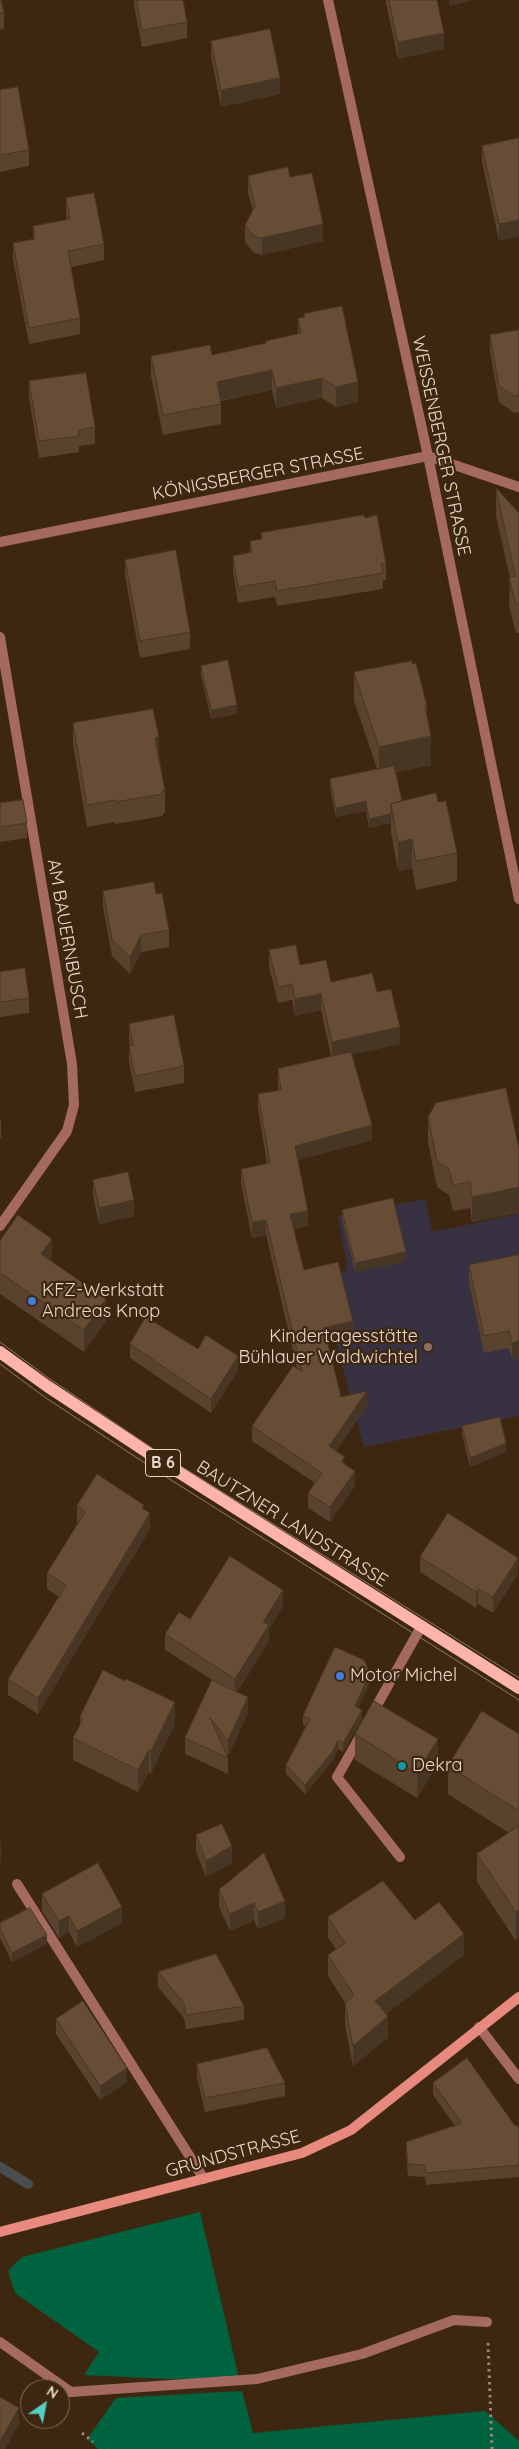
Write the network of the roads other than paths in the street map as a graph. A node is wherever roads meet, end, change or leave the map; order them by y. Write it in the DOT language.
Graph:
graph roads {
  1 [pos="328,0"];
  2 [pos="428,456"];
  3 [pos="519,487"];
  4 [pos="0,542"];
  5 [pos="0,637"];
  6 [pos="519,899"];
  7 [pos="0,1226"];
  8 [pos="0,1352"];
  9 [pos="421,1627"];
  10 [pos="519,1688"];
  11 [pos="400,1857"];
  12 [pos="16,1884"];
  13 [pos="519,1997"];
  14 [pos="479,2027"];
  15 [pos="519,2079"];
  16 [pos="204,2179"];
  17 [pos="0,2232"];
  18 [pos="487,2322"];
  19 [pos="0,2342"];
  1 -- 2 [label="street, WEISSENBERGER STRASSE"];
  2 -- 3 [label="street"];
  2 -- 4 [label="street, KÖNIGSBERGER STRASSE"];
  2 -- 6 [label="street, WEISSENBERGER STRASSE"];
  5 -- 7 [label="street, AM BAUERNBUSCH"];
  8 -- 9 [label="main road, BAUTZNER LANDSTRASSE / B 6"];
  9 -- 10 [label="main road, BAUTZNER LANDSTRASSE / B 6"];
  9 -- 11 [label="street"];
  12 -- 16 [label="street"];
  13 -- 14 [label="main road, GRUNDSTRASSE"];
  14 -- 15 [label="street"];
  14 -- 16 [label="main road, GRUNDSTRASSE"];
  16 -- 17 [label="main road, GRUNDSTRASSE"];
  18 -- 19 [label="street"];
}
